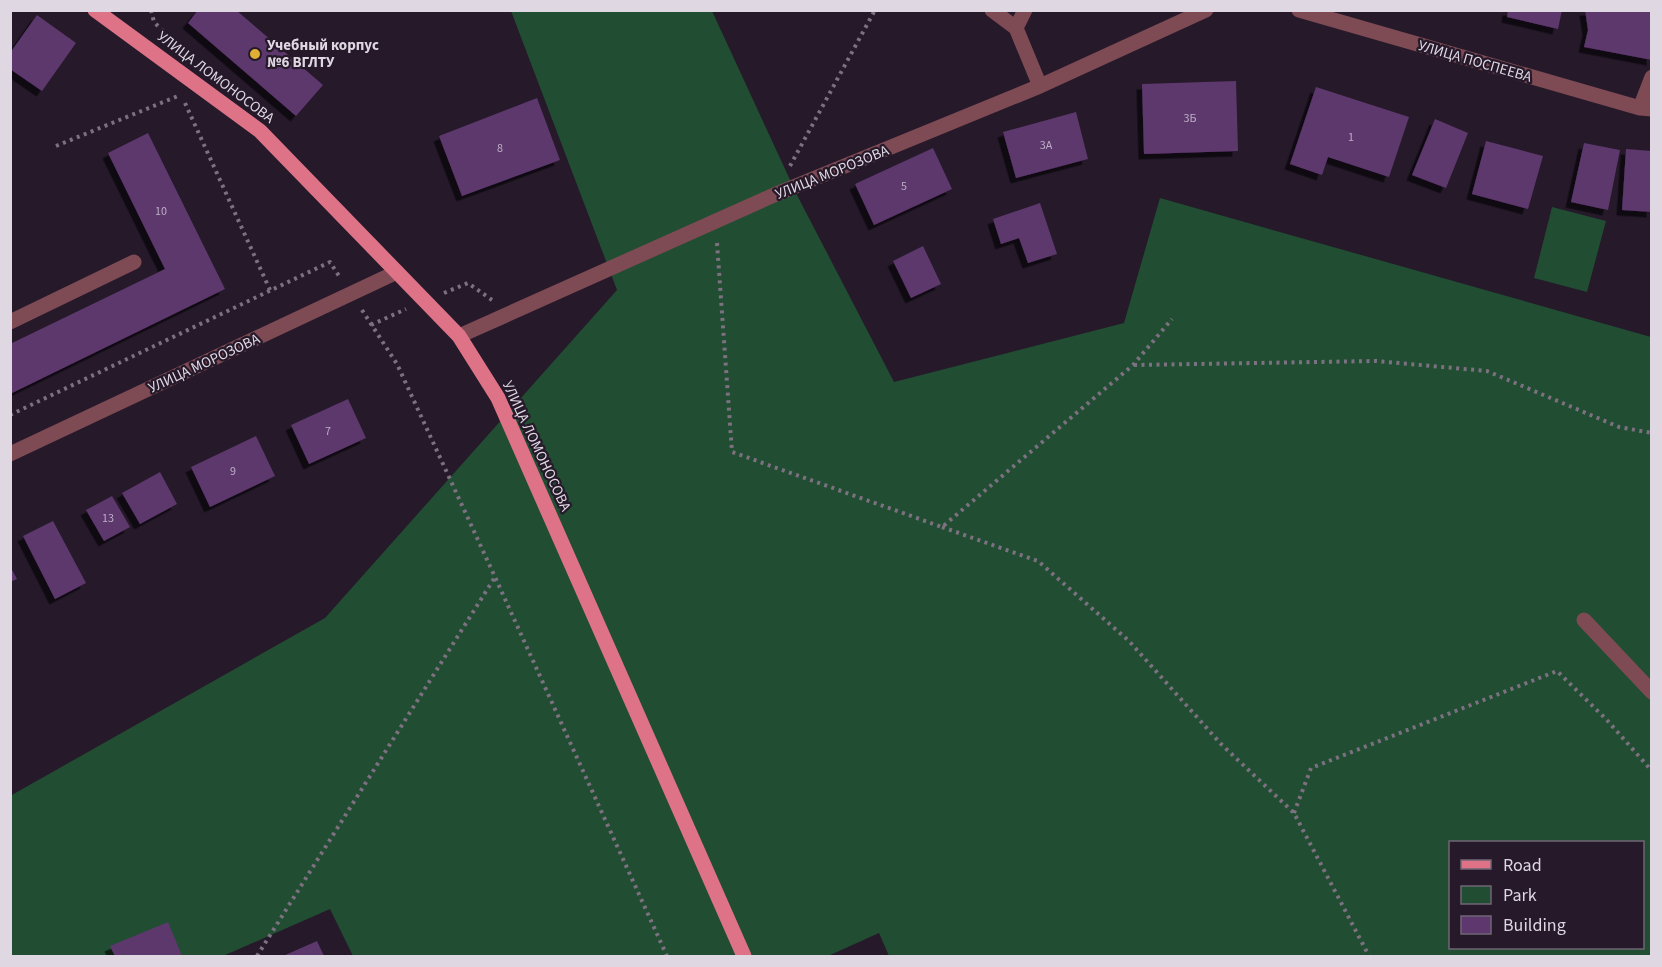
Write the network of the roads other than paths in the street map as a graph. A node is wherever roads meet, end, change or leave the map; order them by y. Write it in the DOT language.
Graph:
graph roads {
  1 [pos="95,10"];
  2 [pos="992,10"];
  3 [pos="1025,10"];
  4 [pos="1206,10"];
  5 [pos="1299,10"];
  6 [pos="1016,28"];
  7 [pos="1652,77"];
  8 [pos="1040,86"];
  9 [pos="1646,108"];
  10 [pos="134,262"];
  11 [pos="397,272"];
  12 [pos="10,322"];
  13 [pos="459,336"];
  14 [pos="10,454"];
  15 [pos="1584,620"];
  16 [pos="1652,692"];
  17 [pos="744,957"];
  1 -- 11 [label="main road, УЛИЦА ЛОМОНОСОВА"];
  2 -- 6 [label="street"];
  3 -- 6 [label="street"];
  4 -- 8 [label="street, УЛИЦА МОРОЗОВА"];
  5 -- 9 [label="street, УЛИЦА ПОСПЕЕВА"];
  6 -- 8 [label="street"];
  7 -- 9 [label="street"];
  8 -- 13 [label="street, УЛИЦА МОРОЗОВА"];
  10 -- 12 [label="street"];
  11 -- 13 [label="main road, УЛИЦА ЛОМОНОСОВА"];
  11 -- 14 [label="street, УЛИЦА МОРОЗОВА"];
  13 -- 17 [label="main road, УЛИЦА ЛОМОНОСОВА"];
  15 -- 16 [label="street"];
}
